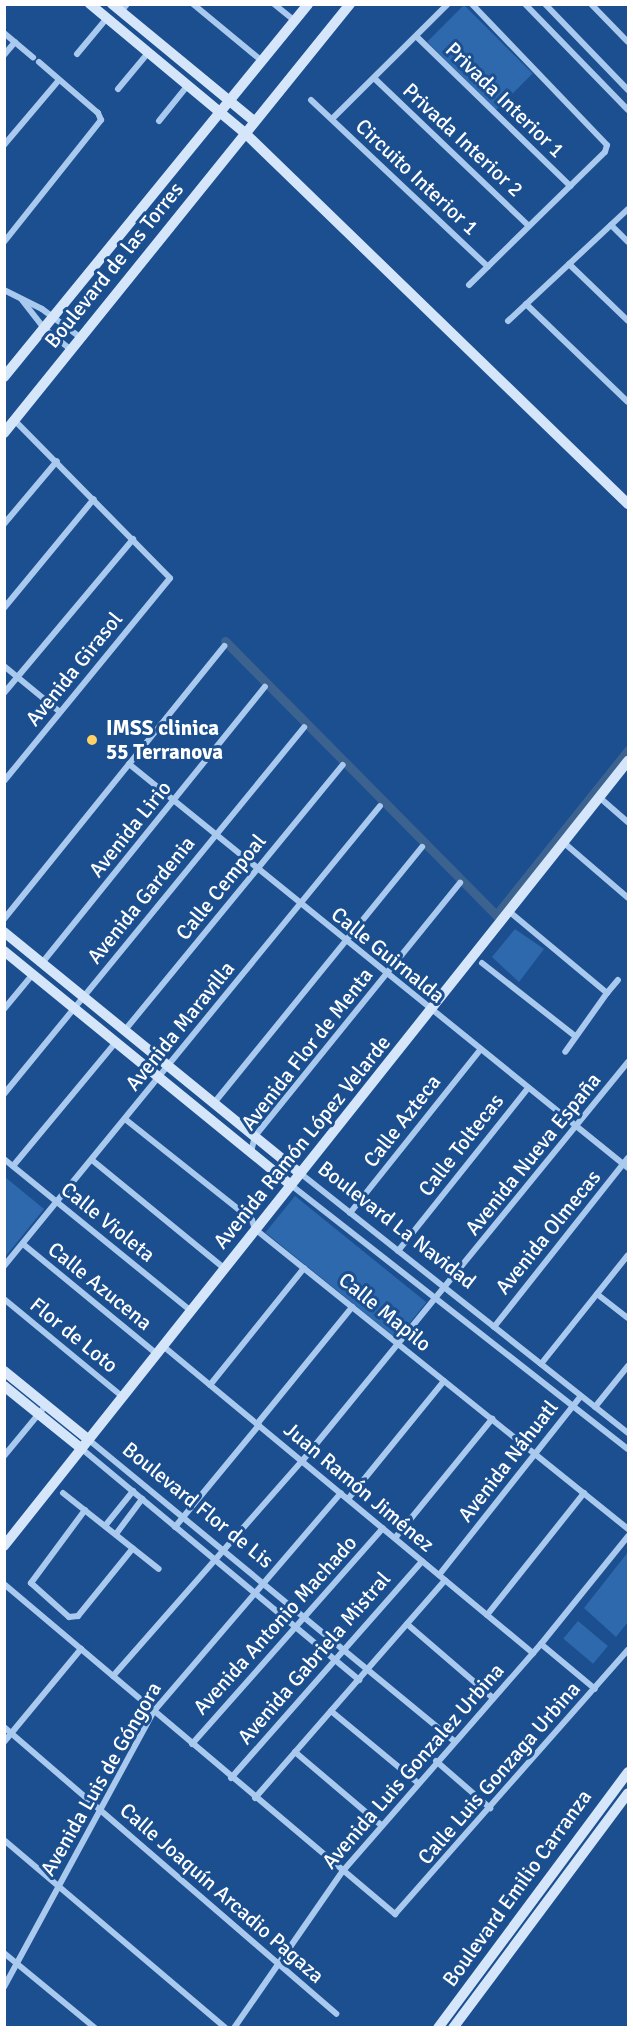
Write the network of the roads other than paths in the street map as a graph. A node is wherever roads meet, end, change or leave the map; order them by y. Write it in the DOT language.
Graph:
graph roads {
  1 [pos="90,4"];
  2 [pos="193,4"];
  3 [pos="274,4"];
  4 [pos="308,4"];
  5 [pos="350,4"];
  6 [pos="472,4"];
  7 [pos="525,4"];
  8 [pos="544,4"];
  9 [pos="591,4"];
  10 [pos="445,6"];
  11 [pos="120,7"];
  12 [pos="107,18"];
  13 [pos="295,22"];
  14 [pos="4,33"];
  15 [pos="417,37"];
  16 [pos="15,42"];
  17 [pos="628,42"];
  18 [pos="148,53"];
  19 [pos="77,54"];
  20 [pos="4,55"];
  21 [pos="33,57"];
  22 [pos="39,62"];
  23 [pos="263,62"];
  24 [pos="374,78"];
  25 [pos="59,80"];
  26 [pos="188,85"];
  27 [pos="118,89"];
  28 [pos="628,90"];
  29 [pos="311,100"];
  30 [pos="230,102"];
  31 [pos="628,110"];
  32 [pos="221,113"];
  33 [pos="332,119"];
  34 [pos="159,121"];
  35 [pos="255,122"];
  36 [pos="246,134"];
  37 [pos="4,145"];
  38 [pos="570,186"];
  39 [pos="628,209"];
  40 [pos="611,225"];
  41 [pos="530,226"];
  42 [pos="4,242"];
  43 [pos="628,242"];
  44 [pos="569,264"];
  45 [pos="488,267"];
  46 [pos="469,285"];
  47 [pos="4,290"];
  48 [pos="20,298"];
  49 [pos="526,304"];
  50 [pos="53,316"];
  51 [pos="507,321"];
  52 [pos="628,321"];
  53 [pos="44,328"];
  54 [pos="81,338"];
  55 [pos="71,350"];
  56 [pos="4,376"];
  57 [pos="628,402"];
  58 [pos="15,421"];
  59 [pos="4,433"];
  60 [pos="57,461"];
  61 [pos="94,499"];
  62 [pos="628,504"];
  63 [pos="4,524"];
  64 [pos="133,538"];
  65 [pos="4,608"];
  66 [pos="224,646"];
  67 [pos="4,666"];
  68 [pos="18,677"];
  69 [pos="265,687"];
  70 [pos="4,693"];
  71 [pos="60,712"];
  72 [pos="304,727"];
  73 [pos="628,761"];
  74 [pos="129,764"];
  75 [pos="343,765"];
  76 [pos="4,781"];
  77 [pos="599,797"];
  78 [pos="174,801"];
  79 [pos="380,806"];
  80 [pos="628,822"];
  81 [pos="215,835"];
  82 [pos="563,842"];
  83 [pos="423,847"];
  84 [pos="257,869"];
  85 [pos="459,883"];
  86 [pos="628,898"];
  87 [pos="300,905"];
  88 [pos="511,913"];
  89 [pos="498,918"];
  90 [pos="4,919"];
  91 [pos="4,932"];
  92 [pos="345,942"];
  93 [pos="4,951"];
  94 [pos="42,963"];
  95 [pos="482,963"];
  96 [pos="33,974"];
  97 [pos="386,975"];
  98 [pos="618,980"];
  99 [pos="607,993"];
  100 [pos="83,996"];
  101 [pos="74,1007"];
  102 [pos="4,1009"];
  103 [pos="430,1010"];
  104 [pos="125,1030"];
  105 [pos="575,1036"];
  106 [pos="116,1042"];
  107 [pos="480,1050"];
  108 [pos="565,1052"];
  109 [pos="628,1062"];
  110 [pos="168,1066"];
  111 [pos="159,1077"];
  112 [pos="528,1088"];
  113 [pos="4,1094"];
  114 [pos="214,1103"];
  115 [pos="125,1119"];
  116 [pos="577,1127"];
  117 [pos="255,1137"];
  118 [pos="251,1152"];
  119 [pos="628,1158"];
  120 [pos="4,1159"];
  121 [pos="92,1160"];
  122 [pos="13,1166"];
  123 [pos="626,1166"];
  124 [pos="300,1173"];
  125 [pos="291,1185"];
  126 [pos="57,1202"];
  127 [pos="350,1213"];
  128 [pos="255,1229"];
  129 [pos="23,1244"];
  130 [pos="398,1251"];
  131 [pos="628,1255"];
  132 [pos="4,1266"];
  133 [pos="224,1268"];
  134 [pos="304,1268"];
  135 [pos="445,1288"];
  136 [pos="597,1294"];
  137 [pos="437,1298"];
  138 [pos="4,1299"];
  139 [pos="352,1307"];
  140 [pos="191,1311"];
  141 [pos="628,1318"];
  142 [pos="494,1327"];
  143 [pos="399,1345"];
  144 [pos="160,1350"];
  145 [pos="541,1364"];
  146 [pos="628,1366"];
  147 [pos="4,1371"];
  148 [pos="444,1381"];
  149 [pos="210,1385"];
  150 [pos="4,1386"];
  151 [pos="123,1396"];
  152 [pos="581,1396"];
  153 [pos="573,1405"];
  154 [pos="595,1407"];
  155 [pos="43,1409"];
  156 [pos="492,1419"];
  157 [pos="258,1424"];
  158 [pos="628,1433"];
  159 [pos="85,1444"];
  160 [pos="628,1449"];
  161 [pos="535,1454"];
  162 [pos="4,1455"];
  163 [pos="303,1460"];
  164 [pos="133,1491"];
  165 [pos="63,1493"];
  166 [pos="341,1493"];
  167 [pos="584,1493"];
  168 [pos="142,1499"];
  169 [pos="348,1499"];
  170 [pos="85,1510"];
  171 [pos="183,1518"];
  172 [pos="105,1526"];
  173 [pos="175,1527"];
  174 [pos="383,1528"];
  175 [pos="628,1529"];
  176 [pos="116,1534"];
  177 [pos="628,1536"];
  178 [pos="395,1538"];
  179 [pos="4,1546"];
  180 [pos="133,1548"];
  181 [pos="223,1551"];
  182 [pos="215,1560"];
  183 [pos="422,1561"];
  184 [pos="159,1569"];
  185 [pos="439,1575"];
  186 [pos="445,1580"];
  187 [pos="263,1583"];
  188 [pos="4,1584"];
  189 [pos="255,1593"];
  190 [pos="487,1615"];
  191 [pos="304,1617"];
  192 [pos="407,1624"];
  193 [pos="295,1627"];
  194 [pos="541,1644"];
  195 [pos="81,1649"];
  196 [pos="344,1650"];
  197 [pos="628,1650"];
  198 [pos="533,1653"];
  199 [pos="335,1660"];
  200 [pos="368,1669"];
  201 [pos="112,1676"];
  202 [pos="358,1680"];
  203 [pos="595,1689"];
  204 [pos="493,1698"];
  205 [pos="154,1711"];
  206 [pos="331,1711"];
  207 [pos="4,1727"];
  208 [pos="12,1733"];
  209 [pos="454,1741"];
  210 [pos="4,1742"];
  211 [pos="192,1744"];
  212 [pos="295,1752"];
  213 [pos="436,1761"];
  214 [pos="628,1772"];
  215 [pos="231,1778"];
  216 [pos="418,1783"];
  217 [pos="628,1793"];
  218 [pos="255,1798"];
  219 [pos="490,1808"];
  220 [pos="102,1810"];
  221 [pos="381,1825"];
  222 [pos="4,1840"];
  223 [pos="342,1872"];
  224 [pos="58,1886"];
  225 [pos="4,1953"];
  226 [pos="278,1963"];
  227 [pos="17,1964"];
  228 [pos="4,1987"];
  229 [pos="336,2014"];
  230 [pos="95,2028"];
  231 [pos="226,2028"];
  232 [pos="234,2028"];
  233 [pos="438,2028"];
  234 [pos="453,2028"];
  1 -- 12 [label="street"];
  2 -- 23 [label="street"];
  3 -- 13 [label="street"];
  4 -- 13 [label="street, Boulevard de las Torres"];
  5 -- 35 [label="street, Boulevard de las Torres"];
  6 -- 38 [label="street"];
  7 -- 31 [label="street"];
  8 -- 28 [label="street"];
  9 -- 17 [label="street"];
  10 -- 15 [label="street, Circuito Interior 1"];
  11 -- 30 [label="street"];
  12 -- 18 [label="street"];
  12 -- 19 [label="street"];
  13 -- 23 [label="street, Boulevard de las Torres"];
  14 -- 16 [label="street"];
  15 -- 24 [label="street, Circuito Interior 1"];
  15 -- 38 [label="street, Privada Interior 1"];
  16 -- 20 [label="street"];
  16 -- 21 [label="street"];
  18 -- 26 [label="street"];
  18 -- 27 [label="street"];
  22 -- 25 [label="street"];
  23 -- 30 [label="street, Boulevard de las Torres"];
  24 -- 33 [label="street, Circuito Interior 1"];
  24 -- 41 [label="street, Privada Interior 2"];
  25 -- 37 [label="street"];
  25 -- 42 [label="street"];
  26 -- 32 [label="street"];
  26 -- 34 [label="street"];
  29 -- 33 [label="street"];
  30 -- 32 [label="street, Boulevard de las Torres"];
  30 -- 35 [label="street"];
  32 -- 36 [label="street"];
  32 -- 50 [label="street, Boulevard de las Torres"];
  33 -- 45 [label="street, Circuito Interior 1"];
  35 -- 36 [label="street, Boulevard de las Torres"];
  36 -- 54 [label="street, Boulevard de las Torres"];
  36 -- 62 [label="street"];
  38 -- 41 [label="street"];
  39 -- 40 [label="street"];
  40 -- 43 [label="street"];
  40 -- 44 [label="street"];
  41 -- 45 [label="street"];
  44 -- 49 [label="street"];
  44 -- 52 [label="street"];
  45 -- 46 [label="street"];
  47 -- 48 [label="street"];
  48 -- 50 [label="street"];
  48 -- 53 [label="street"];
  49 -- 51 [label="street"];
  49 -- 57 [label="street"];
  50 -- 53 [label="street, Boulevard de las Torres"];
  50 -- 54 [label="street"];
  53 -- 55 [label="street"];
  53 -- 56 [label="street, Boulevard de las Torres"];
  54 -- 55 [label="street, Boulevard de las Torres"];
  55 -- 58 [label="street, Boulevard de las Torres"];
  58 -- 59 [label="street, Boulevard de las Torres"];
  58 -- 60 [label="street"];
  60 -- 61 [label="street"];
  60 -- 63 [label="street"];
  61 -- 64 [label="street"];
  61 -- 65 [label="street"];
  64 -- 68 [label="street"];
  64 -- 71 [label="street, Avenida Girasol"];
  66 -- 74 [label="street"];
  67 -- 68 [label="street"];
  68 -- 70 [label="street"];
  68 -- 71 [label="street"];
  69 -- 78 [label="street, Avenida Lirio"];
  71 -- 76 [label="street, Avenida Girasol"];
  72 -- 81 [label="street, Avenida Gardenia"];
  73 -- 77 [label="street, Avenida Ramón López Velarde"];
  74 -- 78 [label="street, Calle Guirnalda"];
  74 -- 90 [label="street"];
  75 -- 84 [label="street, Calle Cempoal"];
  77 -- 80 [label="street"];
  77 -- 82 [label="street, Avenida Ramón López Velarde"];
  78 -- 81 [label="street, Calle Guirnalda"];
  78 -- 94 [label="street, Avenida Lirio"];
  79 -- 87 [label="street, Avenida Maravilla"];
  81 -- 84 [label="street, Calle Guirnalda"];
  81 -- 100 [label="street, Avenida Gardenia"];
  82 -- 86 [label="street"];
  82 -- 88 [label="street, Avenida Ramón López Velarde"];
  83 -- 92 [label="street"];
  84 -- 87 [label="street, Calle Guirnalda"];
  84 -- 104 [label="street, Calle Cempoal"];
  85 -- 97 [label="street, Avenida Flor de Menta"];
  87 -- 92 [label="street, Calle Guirnalda"];
  87 -- 110 [label="street, Avenida Maravilla"];
  88 -- 99 [label="street"];
  88 -- 103 [label="street, Avenida Ramón López Velarde"];
  89 -- 103 [label="street"];
  91 -- 94 [label="street, Boulevard La Navidad"];
  92 -- 97 [label="street, Calle Guirnalda"];
  92 -- 114 [label="street"];
  93 -- 96 [label="street, Boulevard La Navidad"];
  94 -- 100 [label="street, Boulevard La Navidad"];
  95 -- 105 [label="street"];
  96 -- 101 [label="street, Boulevard La Navidad"];
  96 -- 102 [label="street"];
  97 -- 103 [label="street, Calle Guirnalda"];
  97 -- 117 [label="street, Avenida Flor de Menta"];
  98 -- 99 [label="street"];
  99 -- 105 [label="street"];
  100 -- 101 [label="street, Avenida Gardenia"];
  100 -- 104 [label="street, Boulevard La Navidad"];
  101 -- 106 [label="street, Boulevard La Navidad"];
  101 -- 113 [label="street, Avenida Gardenia"];
  103 -- 107 [label="street, Calle Guirnalda"];
  103 -- 124 [label="street, Avenida Ramón López Velarde"];
  104 -- 110 [label="street, Boulevard La Navidad"];
  105 -- 108 [label="street"];
  106 -- 111 [label="street, Boulevard La Navidad"];
  106 -- 122 [label="street"];
  107 -- 112 [label="street, Calle Guirnalda"];
  107 -- 127 [label="street, Calle Azteca"];
  109 -- 116 [label="street, Avenida Nueva España"];
  110 -- 111 [label="street, Avenida Maravilla"];
  110 -- 114 [label="street, Boulevard La Navidad"];
  111 -- 115 [label="street, Avenida Maravilla"];
  111 -- 118 [label="street, Boulevard La Navidad"];
  112 -- 116 [label="street, Calle Guirnalda"];
  112 -- 130 [label="street, Calle Toltecas"];
  114 -- 117 [label="street, Boulevard La Navidad"];
  115 -- 121 [label="street, Avenida Maravilla"];
  115 -- 128 [label="street, Calle Mapilo"];
  116 -- 123 [label="street, Calle Guirnalda"];
  116 -- 135 [label="street, Avenida Nueva España"];
  117 -- 118 [label="street, Avenida Flor de Menta"];
  117 -- 124 [label="street, Boulevard La Navidad"];
  118 -- 125 [label="street, Boulevard La Navidad"];
  119 -- 123 [label="street, Avenida Olmecas"];
  120 -- 122 [label="street, Calle Violeta"];
  121 -- 126 [label="street, Avenida Maravilla"];
  121 -- 133 [label="street"];
  122 -- 126 [label="street, Calle Violeta"];
  123 -- 142 [label="street, Avenida Olmecas"];
  124 -- 125 [label="street, Avenida Ramón López Velarde"];
  124 -- 127 [label="street, Boulevard La Navidad"];
  125 -- 128 [label="street, Avenida Ramón López Velarde"];
  125 -- 137 [label="street, Boulevard La Navidad"];
  126 -- 129 [label="street, Avenida Maravilla"];
  126 -- 140 [label="street, Calle Violeta"];
  127 -- 130 [label="street, Boulevard La Navidad"];
  128 -- 133 [label="street, Avenida Ramón López Velarde"];
  128 -- 134 [label="street, Calle Mapilo"];
  129 -- 132 [label="street, Avenida Maravilla"];
  129 -- 144 [label="street, Calle Azucena"];
  130 -- 135 [label="street, Boulevard La Navidad"];
  131 -- 136 [label="street"];
  133 -- 140 [label="street, Avenida Ramón López Velarde"];
  134 -- 139 [label="street, Calle Mapilo"];
  134 -- 149 [label="street"];
  135 -- 137 [label="street, Avenida Nueva España"];
  135 -- 142 [label="street, Boulevard La Navidad"];
  136 -- 141 [label="street"];
  136 -- 145 [label="street"];
  137 -- 143 [label="street, Avenida Nueva España"];
  137 -- 153 [label="street, Boulevard La Navidad"];
  138 -- 151 [label="street, Flor de Loto"];
  139 -- 143 [label="street, Calle Mapilo"];
  139 -- 157 [label="street"];
  140 -- 144 [label="street, Avenida Ramón López Velarde"];
  142 -- 145 [label="street, Boulevard La Navidad"];
  143 -- 148 [label="street, Calle Mapilo"];
  143 -- 163 [label="street, Avenida Nueva España"];
  144 -- 149 [label="street, Juan Ramón Jiménez"];
  144 -- 151 [label="street, Avenida Ramón López Velarde"];
  145 -- 152 [label="street, Boulevard La Navidad"];
  146 -- 154 [label="street"];
  147 -- 155 [label="street, Boulevard Flor de Lis"];
  148 -- 156 [label="street, Calle Mapilo"];
  148 -- 169 [label="street"];
  149 -- 157 [label="street, Juan Ramón Jiménez"];
  150 -- 155 [label="street, Boulevard Flor de Lis"];
  151 -- 159 [label="street, Avenida Ramón López Velarde"];
  152 -- 153 [label="street, Avenida Náhuatl"];
  152 -- 154 [label="street, Boulevard La Navidad"];
  153 -- 160 [label="street, Boulevard La Navidad"];
  153 -- 161 [label="street, Avenida Náhuatl"];
  154 -- 158 [label="street, Boulevard La Navidad"];
  155 -- 159 [label="street, Boulevard Flor de Lis"];
  155 -- 162 [label="street"];
  156 -- 161 [label="street, Calle Mapilo"];
  156 -- 178 [label="street"];
  157 -- 163 [label="street, Juan Ramón Jiménez"];
  157 -- 171 [label="street"];
  159 -- 164 [label="street, Boulevard Flor de Lis"];
  159 -- 171 [label="street, Boulevard Flor de Lis"];
  159 -- 179 [label="street, Avenida Ramón López Velarde"];
  161 -- 167 [label="street, Calle Mapilo"];
  161 -- 185 [label="street, Avenida Náhuatl"];
  163 -- 166 [label="street, Juan Ramón Jiménez"];
  163 -- 181 [label="street, Avenida Nueva España"];
  164 -- 168 [label="street, Boulevard Flor de Lis"];
  164 -- 172 [label="street"];
  165 -- 170 [label="street"];
  166 -- 169 [label="street, Juan Ramón Jiménez"];
  166 -- 187 [label="street, Avenida Luis de Góngora"];
  167 -- 175 [label="street, Calle Mapilo"];
  167 -- 190 [label="street"];
  168 -- 173 [label="street, Boulevard Flor de Lis"];
  168 -- 176 [label="street"];
  169 -- 174 [label="street, Juan Ramón Jiménez"];
  170 -- 172 [label="street"];
  170 -- 180 [label="street"];
  171 -- 173 [label="street"];
  171 -- 181 [label="street, Boulevard Flor de Lis"];
  172 -- 176 [label="street"];
  173 -- 182 [label="street, Boulevard Flor de Lis"];
  174 -- 178 [label="street, Juan Ramón Jiménez"];
  174 -- 191 [label="street, Avenida Antonio Machado"];
  176 -- 180 [label="street"];
  177 -- 194 [label="street, Avenida Luis Gonzalez Urbina"];
  178 -- 183 [label="street, Juan Ramón Jiménez"];
  180 -- 184 [label="street"];
  181 -- 182 [label="street, Avenida Nueva España"];
  181 -- 187 [label="street, Boulevard Flor de Lis"];
  182 -- 189 [label="street, Boulevard Flor de Lis"];
  182 -- 201 [label="street, Avenida Nueva España"];
  183 -- 185 [label="street, Juan Ramón Jiménez"];
  183 -- 196 [label="street, Avenida Gabriela Mistral"];
  185 -- 186 [label="street, Juan Ramón Jiménez"];
  186 -- 190 [label="street, Juan Ramón Jiménez"];
  186 -- 192 [label="street"];
  187 -- 189 [label="street, Avenida Luis de Góngora"];
  187 -- 191 [label="street, Boulevard Flor de Lis"];
  188 -- 195 [label="street"];
  189 -- 193 [label="street, Boulevard Flor de Lis"];
  189 -- 205 [label="street, Avenida Luis de Góngora"];
  190 -- 198 [label="street, Juan Ramón Jiménez"];
  191 -- 193 [label="street, Avenida Antonio Machado"];
  191 -- 196 [label="street, Boulevard Flor de Lis"];
  192 -- 200 [label="street"];
  192 -- 204 [label="street"];
  193 -- 199 [label="street, Boulevard Flor de Lis"];
  193 -- 211 [label="street, Avenida Antonio Machado"];
  194 -- 198 [label="street, Avenida Luis Gonzalez Urbina"];
  194 -- 203 [label="street"];
  195 -- 201 [label="street"];
  195 -- 208 [label="street"];
  196 -- 199 [label="street, Avenida Gabriela Mistral"];
  196 -- 200 [label="street, Boulevard Flor de Lis"];
  197 -- 203 [label="street, Calle Luis Gonzaga Urbina"];
  198 -- 204 [label="street, Avenida Luis Gonzalez Urbina"];
  199 -- 202 [label="street, Boulevard Flor de Lis"];
  199 -- 215 [label="street, Avenida Gabriela Mistral"];
  200 -- 202 [label="street"];
  200 -- 209 [label="street, Boulevard Flor de Lis"];
  201 -- 205 [label="street"];
  202 -- 206 [label="street"];
  203 -- 219 [label="street, Calle Luis Gonzaga Urbina"];
  204 -- 209 [label="street, Avenida Luis Gonzalez Urbina"];
  205 -- 211 [label="street"];
  205 -- 220 [label="street, Avenida Luis de Góngora"];
  206 -- 212 [label="street"];
  206 -- 216 [label="street"];
  207 -- 208 [label="street, Calle Joaquín Arcadio Pagaza"];
  208 -- 210 [label="street"];
  208 -- 220 [label="street, Calle Joaquín Arcadio Pagaza"];
  209 -- 213 [label="street, Avenida Luis Gonzalez Urbina"];
  211 -- 215 [label="street"];
  212 -- 218 [label="street"];
  212 -- 221 [label="street"];
  213 -- 216 [label="street, Avenida Luis Gonzalez Urbina"];
  213 -- 219 [label="street"];
  214 -- 233 [label="street, Boulevard Emilio Carranza"];
  215 -- 218 [label="street"];
  216 -- 221 [label="street, Avenida Luis Gonzalez Urbina"];
  217 -- 234 [label="street, Boulevard Emilio Carranza"];
  218 -- 223 [label="street"];
  219 -- 223 [label="street, Calle Luis Gonzaga Urbina"];
  220 -- 224 [label="street, Avenida Luis de Góngora"];
  220 -- 226 [label="street, Calle Joaquín Arcadio Pagaza"];
  221 -- 223 [label="street, Avenida Luis Gonzalez Urbina"];
  222 -- 224 [label="street"];
  223 -- 226 [label="street, Avenida Luis Gonzalez Urbina"];
  224 -- 227 [label="street, Avenida Luis de Góngora"];
  224 -- 231 [label="street"];
  225 -- 227 [label="street"];
  226 -- 229 [label="street, Calle Joaquín Arcadio Pagaza"];
  226 -- 232 [label="street, Avenida Luis Gonzalez Urbina"];
  227 -- 228 [label="street, Avenida Luis de Góngora"];
  227 -- 230 [label="street"];
}
